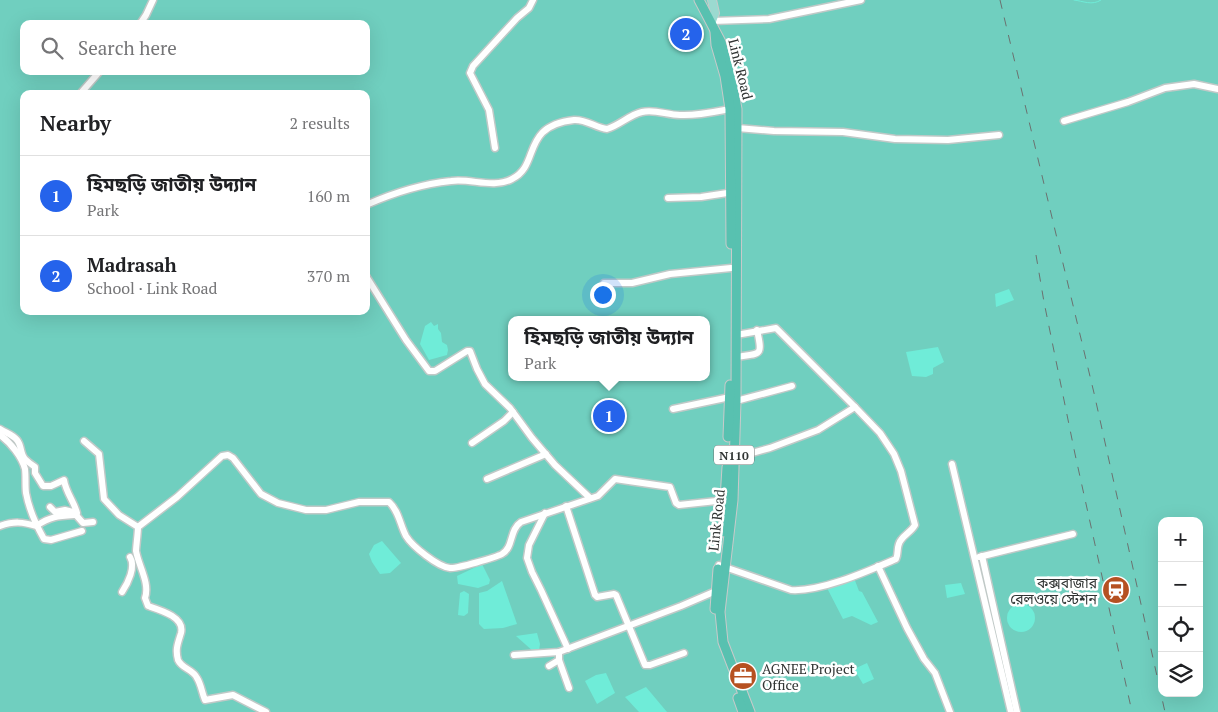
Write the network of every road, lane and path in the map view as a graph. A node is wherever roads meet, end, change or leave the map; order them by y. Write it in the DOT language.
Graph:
graph roads {
  1 [pos="153,0"];
  2 [pos="533,0"];
  3 [pos="699,0"];
  4 [pos="707,0"];
  5 [pos="712,0"];
  6 [pos="861,0"];
  7 [pos="143,20"];
  8 [pos="713,25"];
  9 [pos="97,75"];
  10 [pos="1218,89"];
  11 [pos="83,90"];
  12 [pos="730,109"];
  13 [pos="1064,121"];
  14 [pos="737,128"];
  15 [pos="999,135"];
  16 [pos="495,148"];
  17 [pos="733,192"];
  18 [pos="668,198"];
  19 [pos="370,204"];
  20 [pos="731,268"];
  21 [pos="370,282"];
  22 [pos="604,283"];
  23 [pos="757,330"];
  24 [pos="736,335"];
  25 [pos="736,357"];
  26 [pos="792,386"];
  27 [pos="733,399"];
  28 [pos="855,407"];
  29 [pos="673,409"];
  30 [pos="513,412"];
  31 [pos="0,429"];
  32 [pos="0,435"];
  33 [pos="84,441"];
  34 [pos="472,443"];
  35 [pos="546,454"];
  36 [pos="734,458"];
  37 [pos="952,464"];
  38 [pos="487,479"];
  39 [pos="590,498"];
  40 [pos="726,500"];
  41 [pos="566,506"];
  42 [pos="50,507"];
  43 [pos="545,513"];
  44 [pos="93,522"];
  45 [pos="0,526"];
  46 [pos="36,526"];
  47 [pos="138,528"];
  48 [pos="82,531"];
  49 [pos="1073,534"];
  50 [pos="130,557"];
  51 [pos="978,557"];
  52 [pos="722,566"];
  53 [pos="878,566"];
  54 [pos="716,591"];
  55 [pos="122,592"];
  56 [pos="629,625"];
  57 [pos="568,649"];
  58 [pos="559,652"];
  59 [pos="684,653"];
  60 [pos="514,655"];
  61 [pos="559,660"];
  62 [pos="549,666"];
  63 [pos="569,688"];
  64 [pos="266,712"];
  65 [pos="743,712"];
  66 [pos="750,712"];
  67 [pos="950,712"];
  68 [pos="1010,712"];
  69 [pos="1017,712"];
  1 -- 7 [label="street"];
  2 -- 16 [label="street"];
  3 -- 8 [label="highway, N110"];
  4 -- 8 [label="main road"];
  5 -- 8 [label="main road"];
  6 -- 8 [label="street"];
  8 -- 12 [label="highway, Link Road / N110"];
  8 -- 14 [label="highway, Link Road / N110"];
  9 -- 11 [label="street"];
  10 -- 13 [label="street"];
  12 -- 17 [label="highway, Link Road / N110"];
  12 -- 19 [label="street"];
  14 -- 15 [label="street"];
  14 -- 17 [label="highway, Link Road / N110"];
  17 -- 18 [label="street"];
  17 -- 20 [label="highway, Link Road / N110"];
  17 -- 24 [label="highway, Link Road / N110"];
  20 -- 22 [label="street"];
  20 -- 27 [label="highway, Link Road / N110"];
  21 -- 30 [label="street"];
  23 -- 24 [label="street"];
  23 -- 25 [label="street"];
  23 -- 28 [label="street"];
  24 -- 25 [label="highway, Link Road / N110"];
  25 -- 27 [label="highway, Link Road / N110"];
  26 -- 27 [label="street"];
  27 -- 29 [label="street"];
  27 -- 36 [label="highway, Link Road / N110"];
  27 -- 40 [label="highway, Link Road / N110"];
  28 -- 36 [label="street"];
  28 -- 53 [label="street"];
  30 -- 34 [label="street"];
  30 -- 35 [label="street"];
  31 -- 42 [label="street"];
  32 -- 46 [label="street"];
  33 -- 47 [label="street"];
  35 -- 38 [label="street"];
  35 -- 39 [label="street"];
  36 -- 52 [label="highway, Link Road / N110"];
  37 -- 51 [label="street"];
  39 -- 40 [label="street"];
  39 -- 41 [label="street"];
  40 -- 52 [label="highway, Link Road / N110"];
  41 -- 43 [label="street"];
  41 -- 56 [label="street"];
  43 -- 47 [label="street"];
  43 -- 57 [label="street"];
  44 -- 46 [label="street"];
  45 -- 46 [label="street"];
  46 -- 48 [label="street"];
  47 -- 64 [label="street"];
  49 -- 51 [label="street"];
  50 -- 55 [label="street"];
  51 -- 68 [label="street"];
  51 -- 69 [label="street"];
  52 -- 53 [label="street"];
  52 -- 54 [label="highway, Link Road / N110"];
  52 -- 66 [label="highway, Link Road / N110"];
  53 -- 67 [label="street"];
  54 -- 56 [label="street"];
  54 -- 65 [label="highway, Link Road / N110"];
  56 -- 57 [label="street"];
  56 -- 59 [label="street"];
  57 -- 58 [label="street"];
  58 -- 60 [label="street"];
  58 -- 61 [label="street"];
  61 -- 62 [label="street"];
  61 -- 63 [label="street"];
}
